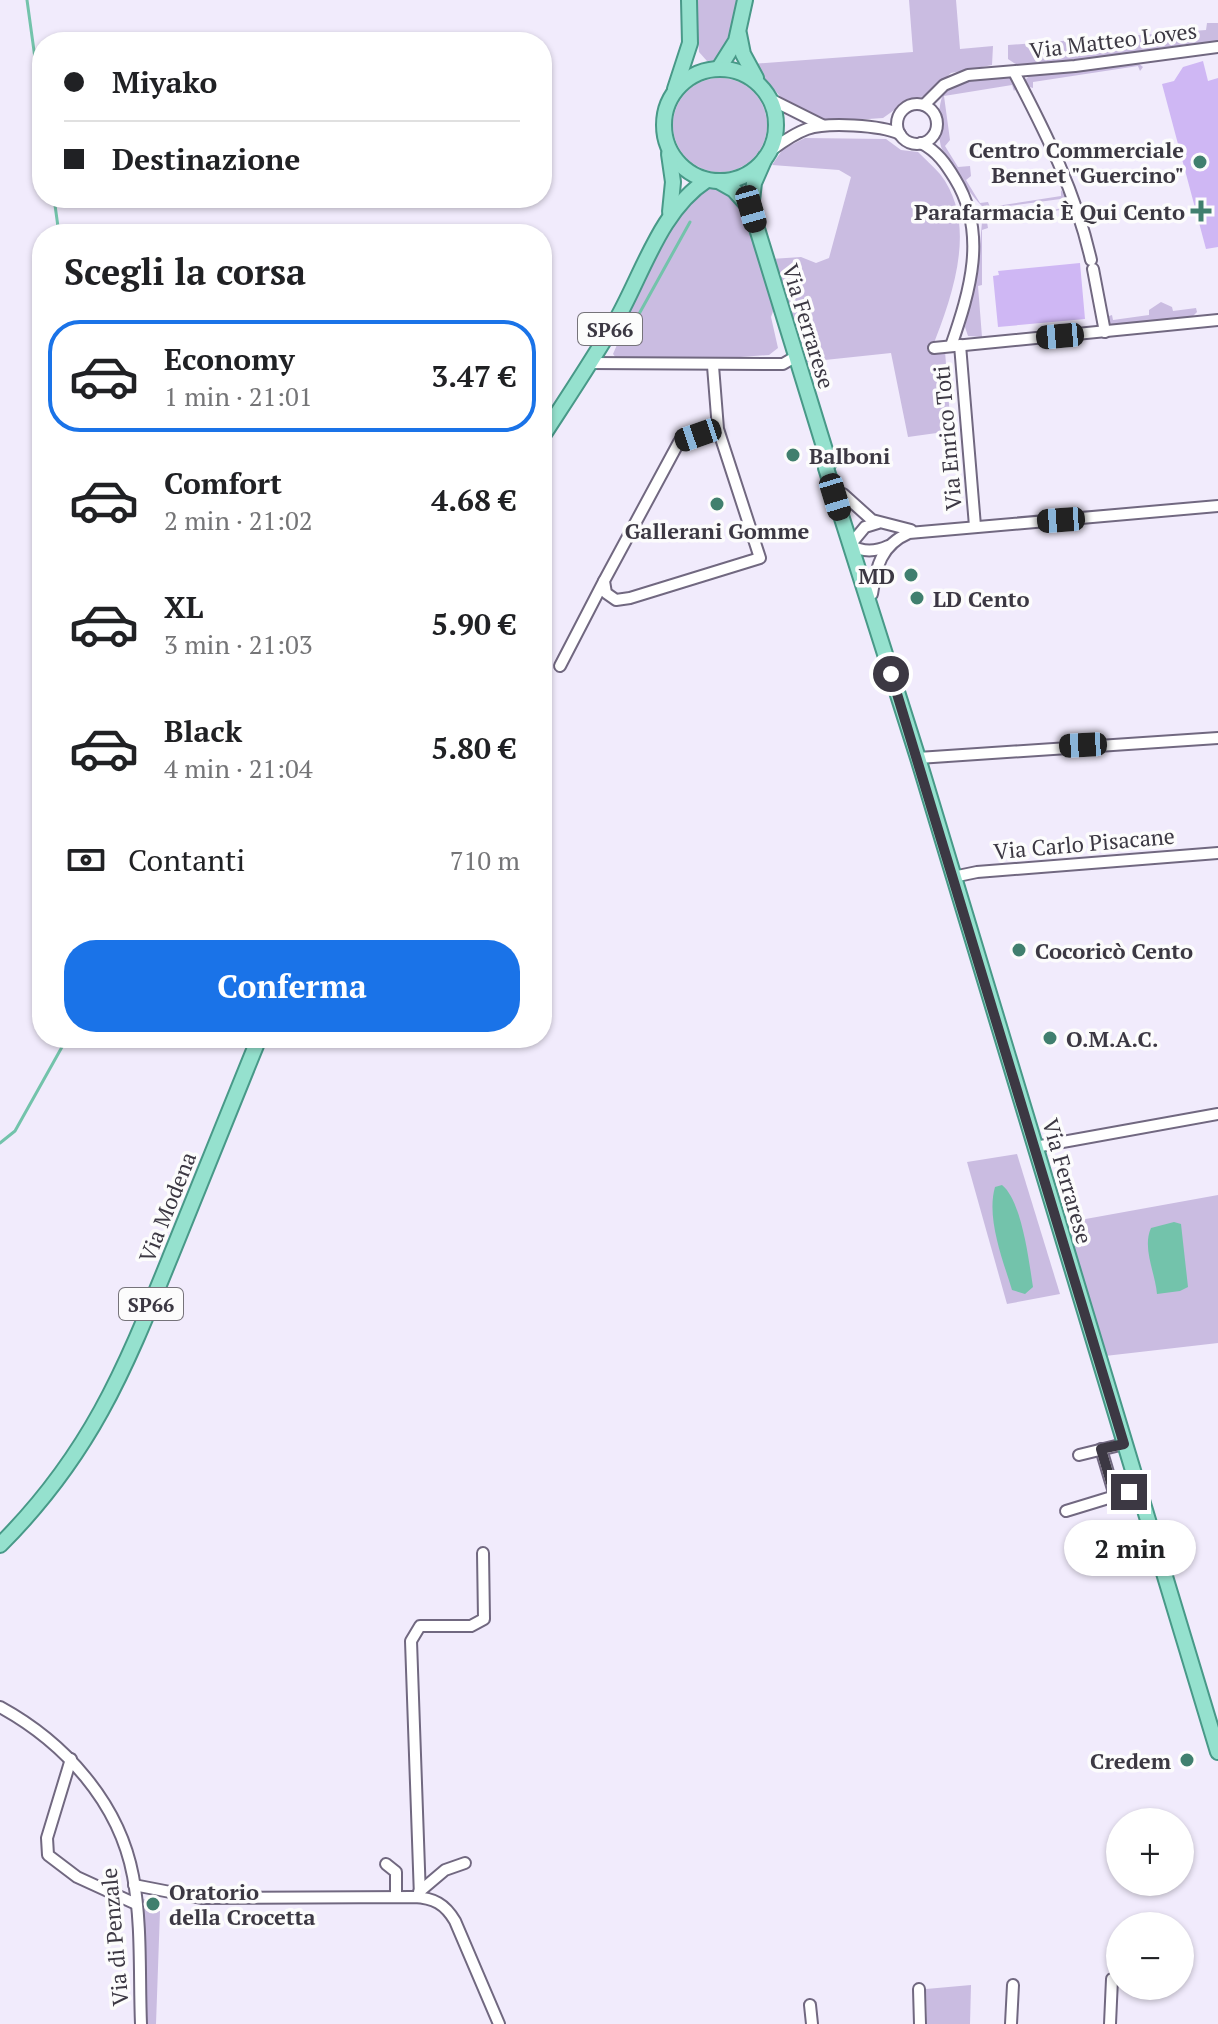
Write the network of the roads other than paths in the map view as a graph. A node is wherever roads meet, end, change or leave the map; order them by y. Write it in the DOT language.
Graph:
graph roads {
  1 [pos="689,0"];
  2 [pos="745,0"];
  3 [pos="739,29"];
  4 [pos="690,43"];
  5 [pos="1218,47"];
  6 [pos="713,69"];
  7 [pos="1014,72"];
  8 [pos="760,85"];
  9 [pos="673,93"];
  10 [pos="770,99"];
  11 [pos="929,109"];
  12 [pos="900,114"];
  13 [pos="824,126"];
  14 [pos="873,127"];
  15 [pos="936,130"];
  16 [pos="900,134"];
  17 [pos="921,143"];
  18 [pos="668,146"];
  19 [pos="767,155"];
  20 [pos="943,160"];
  21 [pos="713,180"];
  22 [pos="751,209"];
  23 [pos="669,217"];
  24 [pos="1218,320"];
  25 [pos="1105,332"];
  26 [pos="959,345"];
  27 [pos="934,348"];
  28 [pos="795,357"];
  29 [pos="590,363"];
  30 [pos="713,366"];
  31 [pos="552,422"];
  32 [pos="718,429"];
  33 [pos="826,456"];
  34 [pos="843,494"];
  35 [pos="1217,509"];
  36 [pos="878,523"];
  37 [pos="975,526"];
  38 [pos="925,531"];
  39 [pos="855,543"];
  40 [pos="891,545"];
  41 [pos="604,581"];
  42 [pos="872,594"];
  43 [pos="875,622"];
  44 [pos="560,666"];
  45 [pos="1218,738"];
  46 [pos="922,757"];
  47 [pos="1218,853"];
  48 [pos="953,877"];
  49 [pos="255,1048"];
  50 [pos="1218,1114"];
  51 [pos="1035,1147"];
  52 [pos="1124,1444"];
  53 [pos="1101,1449"];
  54 [pos="1079,1455"];
  55 [pos="1138,1489"];
  56 [pos="1115,1496"];
  57 [pos="1066,1511"];
  58 [pos="0,1545"];
  59 [pos="483,1553"];
  60 [pos="0,1707"];
  61 [pos="1218,1752"];
  62 [pos="71,1759"];
  63 [pos="465,1863"];
  64 [pos="386,1864"];
  65 [pos="134,1885"];
  66 [pos="420,1894"];
  67 [pos="396,1897"];
  68 [pos="136,1904"];
  69 [pos="1013,1985"];
  70 [pos="919,1989"];
  71 [pos="1111,2000"];
  72 [pos="810,2005"];
  73 [pos="917,2022"];
  74 [pos="141,2024"];
  75 [pos="499,2024"];
  76 [pos="812,2024"];
  77 [pos="1011,2024"];
  78 [pos="1110,2024"];
  1 -- 4 [label="main road"];
  2 -- 3 [label="main road"];
  3 -- 6 [label="main road"];
  3 -- 8 [label="main road"];
  4 -- 6 [label="main road"];
  4 -- 9 [label="main road"];
  5 -- 7 [label="street, Via Matteo Loves"];
  6 -- 8 [label="main road"];
  6 -- 9 [label="main road"];
  7 -- 11 [label="street, Via Matteo Loves"];
  7 -- 25 [label="street, Via Matteo Loves"];
  8 -- 10 [label="main road"];
  9 -- 18 [label="main road, SP66"];
  10 -- 13 [label="street, Via Matteo Loves"];
  10 -- 19 [label="main road"];
  11 -- 12 [label="street, Via Matteo Loves"];
  11 -- 15 [label="street, Via Matteo Loves"];
  12 -- 14 [label="street, Via Matteo Loves"];
  12 -- 16 [label="street"];
  13 -- 14 [label="street, Via Matteo Loves"];
  13 -- 19 [label="street, Via Matteo Loves"];
  14 -- 16 [label="street, Via Matteo Loves"];
  15 -- 17 [label="street"];
  15 -- 20 [label="street, Via Matteo Loves"];
  16 -- 17 [label="street, Via Matteo Loves"];
  17 -- 20 [label="street, Via Matteo Loves"];
  18 -- 21 [label="main road"];
  18 -- 23 [label="main road, SP66"];
  19 -- 21 [label="main road, SP66"];
  19 -- 22 [label="main road, Via Ferrarese"];
  20 -- 26 [label="street, Via Matteo Loves"];
  21 -- 22 [label="main road"];
  21 -- 23 [label="main road, SP66"];
  22 -- 28 [label="main road, Via Ferrarese"];
  23 -- 29 [label="main road, SP66"];
  24 -- 25 [label="street"];
  25 -- 26 [label="street"];
  26 -- 27 [label="street"];
  26 -- 37 [label="street, Via Enrico Toti"];
  28 -- 30 [label="street"];
  28 -- 33 [label="main road, Via Ferrarese"];
  29 -- 30 [label="street"];
  29 -- 31 [label="main road, SP66"];
  30 -- 32 [label="street"];
  32 -- 41 [label="street"];
  32 -- 41 [label="street"];
  33 -- 34 [label="main road, Via Ferrarese"];
  33 -- 39 [label="main road, Via Ferrarese"];
  34 -- 36 [label="street"];
  34 -- 39 [label="main road, Via Ferrarese"];
  35 -- 37 [label="street"];
  36 -- 38 [label="street"];
  36 -- 39 [label="street"];
  37 -- 38 [label="street"];
  38 -- 40 [label="street"];
  39 -- 40 [label="street"];
  39 -- 42 [label="main road, Via Ferrarese"];
  39 -- 43 [label="main road, Via Ferrarese"];
  40 -- 42 [label="street"];
  41 -- 44 [label="street"];
  42 -- 43 [label="main road, Via Ferrarese"];
  43 -- 46 [label="main road, Via Ferrarese"];
  45 -- 46 [label="street"];
  46 -- 48 [label="main road, Via Ferrarese"];
  47 -- 48 [label="street, Via Carlo Pisacane"];
  48 -- 51 [label="main road, Via Ferrarese"];
  49 -- 58 [label="main road, Via Modena / SP66"];
  50 -- 51 [label="street"];
  51 -- 52 [label="main road, Via Ferrarese"];
  52 -- 53 [label="street"];
  52 -- 55 [label="main road, Via Ferrarese"];
  53 -- 54 [label="street"];
  53 -- 56 [label="street"];
  55 -- 56 [label="street"];
  55 -- 61 [label="main road, Via Ferrarese"];
  56 -- 57 [label="street"];
  59 -- 66 [label="street"];
  60 -- 62 [label="street, Via di Penzale"];
  62 -- 65 [label="street, Via di Penzale"];
  62 -- 68 [label="street"];
  63 -- 66 [label="street"];
  64 -- 67 [label="street"];
  65 -- 67 [label="street"];
  65 -- 68 [label="street, Via di Penzale"];
  66 -- 67 [label="street"];
  66 -- 75 [label="street"];
  68 -- 74 [label="street, Via di Penzale"];
  69 -- 77 [label="street"];
  70 -- 73 [label="street"];
  71 -- 78 [label="street"];
  72 -- 76 [label="street"];
}
